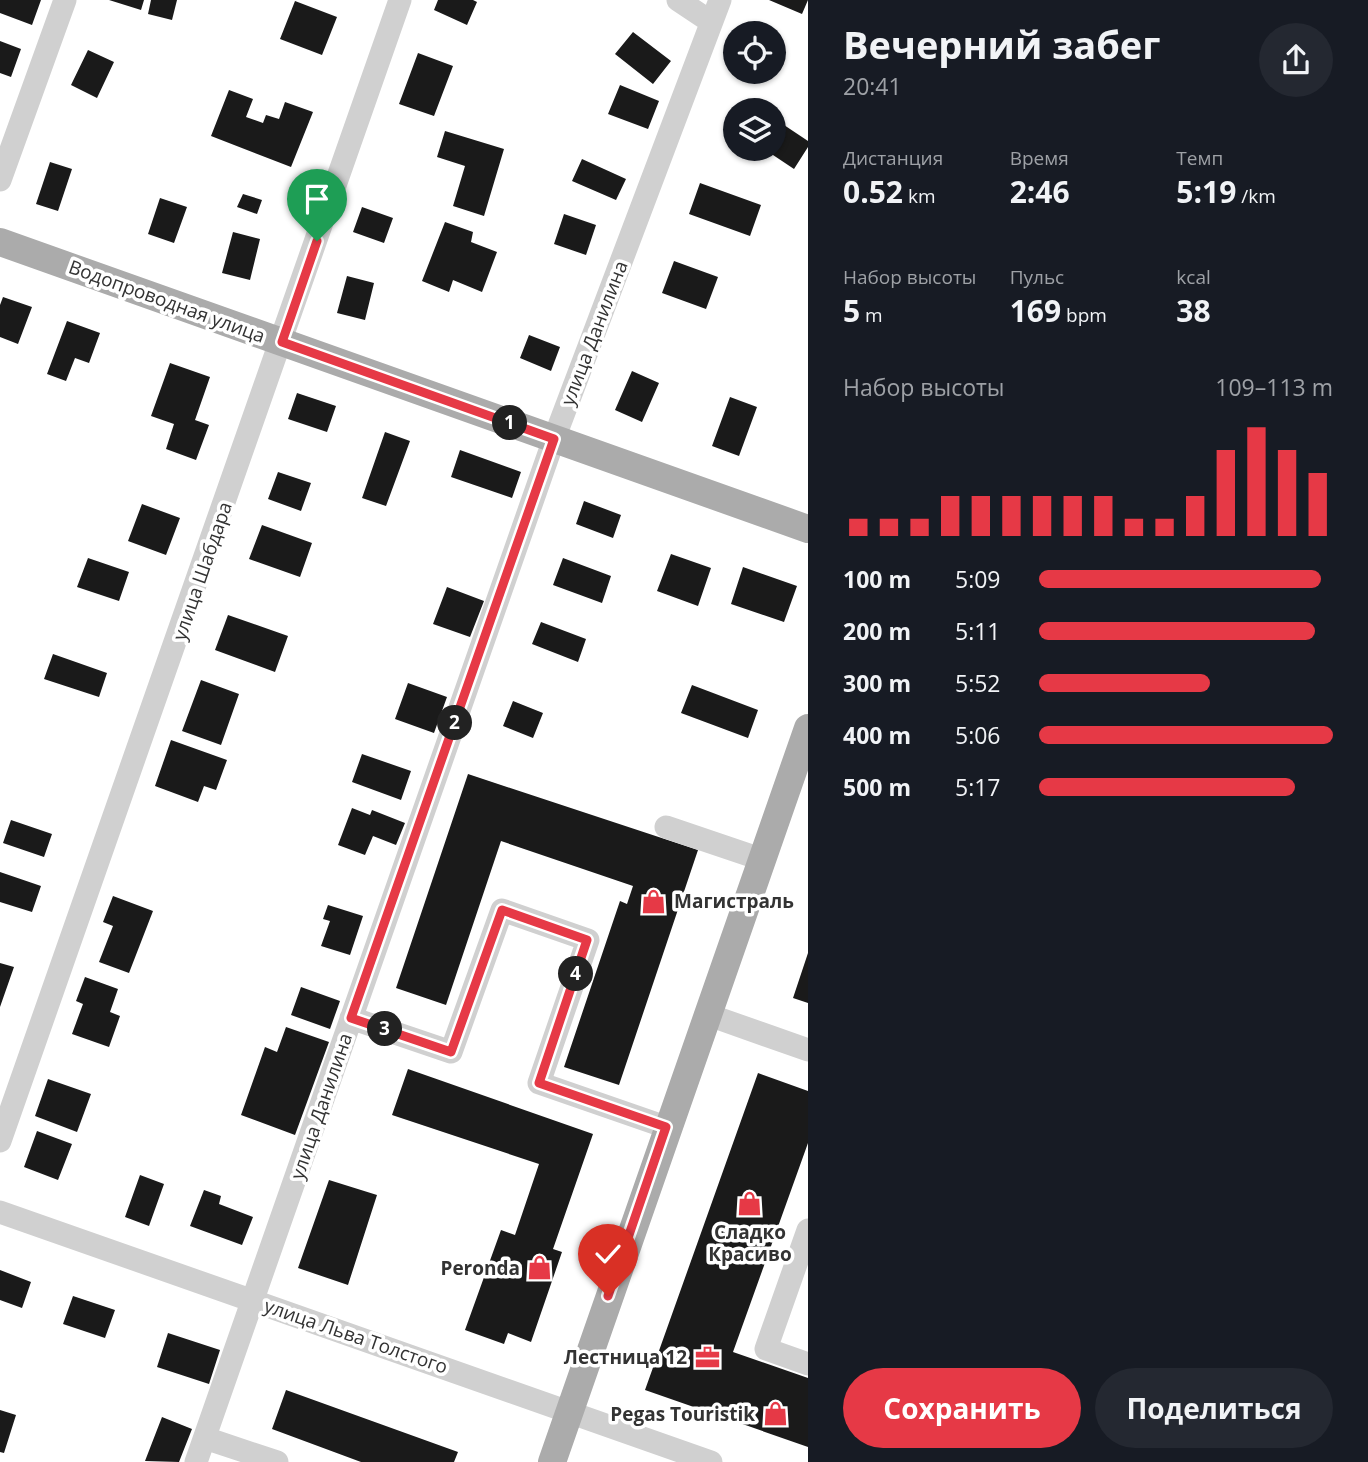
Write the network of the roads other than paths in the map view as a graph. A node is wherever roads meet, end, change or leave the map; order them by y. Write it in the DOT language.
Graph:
graph roads {
  1 [pos="65,0"];
  2 [pos="400,0"];
  3 [pos="678,0"];
  4 [pos="720,0"];
  5 [pos="711,22"];
  6 [pos="0,180"];
  7 [pos="0,242"];
  8 [pos="278,354"];
  9 [pos="554,439"];
  10 [pos="808,529"];
  11 [pos="808,728"];
  12 [pos="666,827"];
  13 [pos="761,859"];
  14 [pos="706,1014"];
  15 [pos="351,1018"];
  16 [pos="808,1050"];
  17 [pos="666,1127"];
  18 [pos="0,1141"];
  19 [pos="0,1212"];
  20 [pos="808,1230"];
  21 [pos="253,1300"];
  22 [pos="808,1364"];
  23 [pos="569,1410"];
  24 [pos="205,1437"];
  25 [pos="196,1462"];
  26 [pos="277,1462"];
  27 [pos="552,1462"];
  28 [pos="710,1462"];
  1 -- 6 [label="street"];
  2 -- 8 [label="street, улица Шабдара"];
  3 -- 5 [label="street"];
  4 -- 5 [label="street, улица Данилина"];
  5 -- 9 [label="street, улица Данилина"];
  7 -- 8 [label="main road, Водопроводная улица"];
  8 -- 9 [label="main road, Водопроводная улица"];
  8 -- 18 [label="street, улица Шабдара"];
  9 -- 10 [label="main road, Водопроводная улица"];
  9 -- 15 [label="street, улица Данилина"];
  11 -- 13 [label="main road"];
  12 -- 13 [label="street"];
  13 -- 14 [label="main road"];
  14 -- 16 [label="street"];
  14 -- 17 [label="main road"];
  15 -- 17 [label="street"];
  15 -- 21 [label="street, улица Данилина"];
  17 -- 23 [label="main road"];
  19 -- 21 [label="street, улица Льва Толстого"];
  20 -- 22 [label="street"];
  21 -- 23 [label="street, улица Льва Толстого"];
  21 -- 24 [label="street, улица Данилина"];
  23 -- 27 [label="main road"];
  23 -- 28 [label="street, улица Льва Толстого"];
  24 -- 25 [label="street, улица Данилина"];
  24 -- 26 [label="street"];
}
